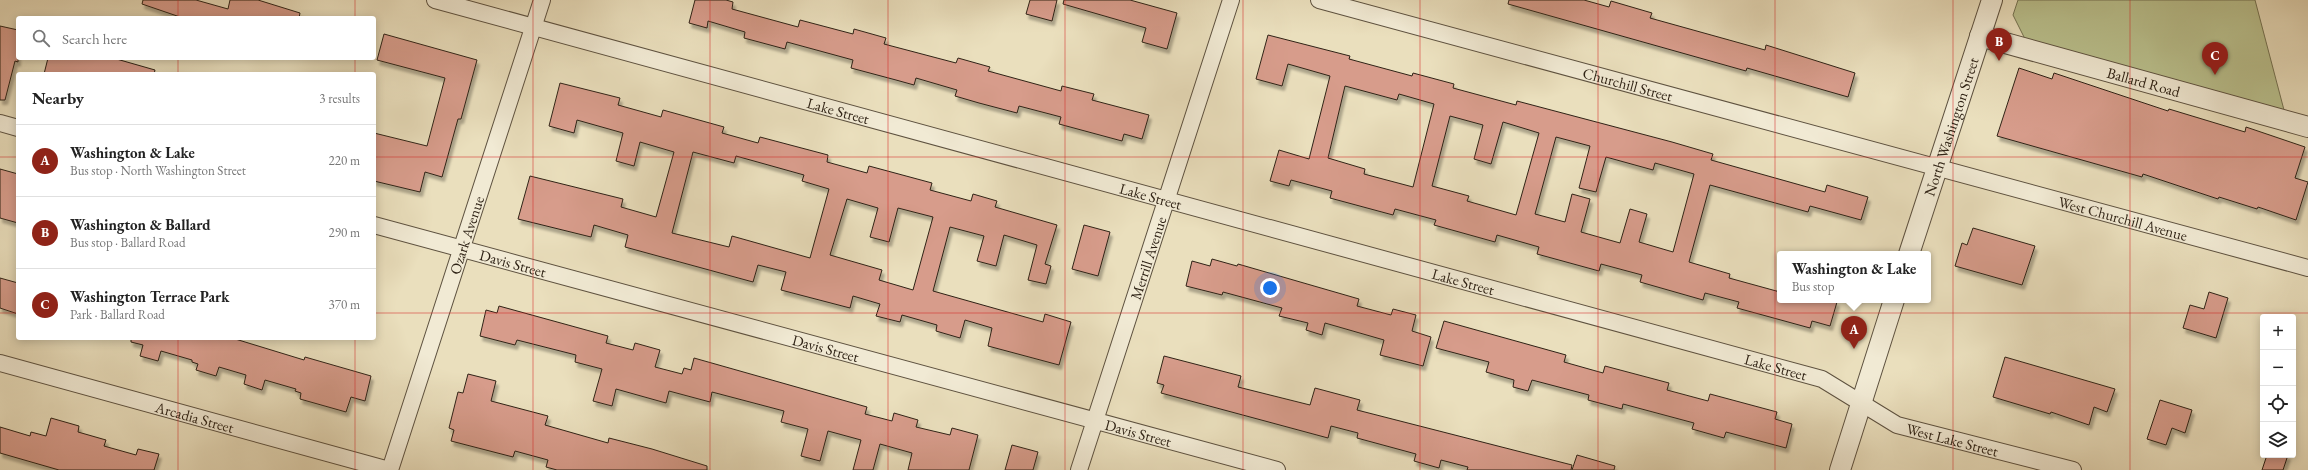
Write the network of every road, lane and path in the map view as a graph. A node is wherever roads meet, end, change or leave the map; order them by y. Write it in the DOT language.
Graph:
graph roads {
  1 [pos="435,0"];
  2 [pos="542,0"];
  3 [pos="1231,0"];
  4 [pos="1319,0"];
  5 [pos="1992,0"];
  6 [pos="534,27"];
  7 [pos="1980,36"];
  8 [pos="0,123"];
  9 [pos="16,127"];
  10 [pos="2308,127"];
  11 [pos="1938,167"];
  12 [pos="1167,200"];
  13 [pos="376,226"];
  14 [pos="461,249"];
  15 [pos="1910,251"];
  16 [pos="2308,268"];
  17 [pos="1893,303"];
  18 [pos="0,363"];
  19 [pos="1862,402"];
  20 [pos="1095,421"];
  21 [pos="390,470"];
  22 [pos="1079,470"];
  23 [pos="1277,470"];
  24 [pos="1840,470"];
  25 [pos="2073,470"];
  1 -- 6 [label="street, Lake Street"];
  2 -- 6 [label="street, Ozark Avenue"];
  3 -- 12 [label="street, Merrill Avenue"];
  4 -- 11 [label="street, Churchill Street"];
  5 -- 7 [label="street, North Washington Street"];
  6 -- 12 [label="street, Lake Street"];
  6 -- 14 [label="street, Ozark Avenue"];
  7 -- 10 [label="street, Ballard Road"];
  7 -- 11 [label="street, North Washington Street"];
  8 -- 9 [label="street"];
  11 -- 15 [label="street, North Washington Street"];
  11 -- 16 [label="street, West Churchill Avenue"];
  12 -- 19 [label="street, Lake Street"];
  12 -- 20 [label="street, Merrill Avenue"];
  13 -- 14 [label="street, Davis Street"];
  14 -- 20 [label="street, Davis Street"];
  14 -- 21 [label="street, Ozark Avenue"];
  17 -- 19 [label="street"];
  18 -- 21 [label="street, Arcadia Street"];
  19 -- 24 [label="street"];
  19 -- 25 [label="street, West Lake Street"];
  20 -- 22 [label="street, Merrill Avenue"];
  20 -- 23 [label="street, Davis Street"];
}
